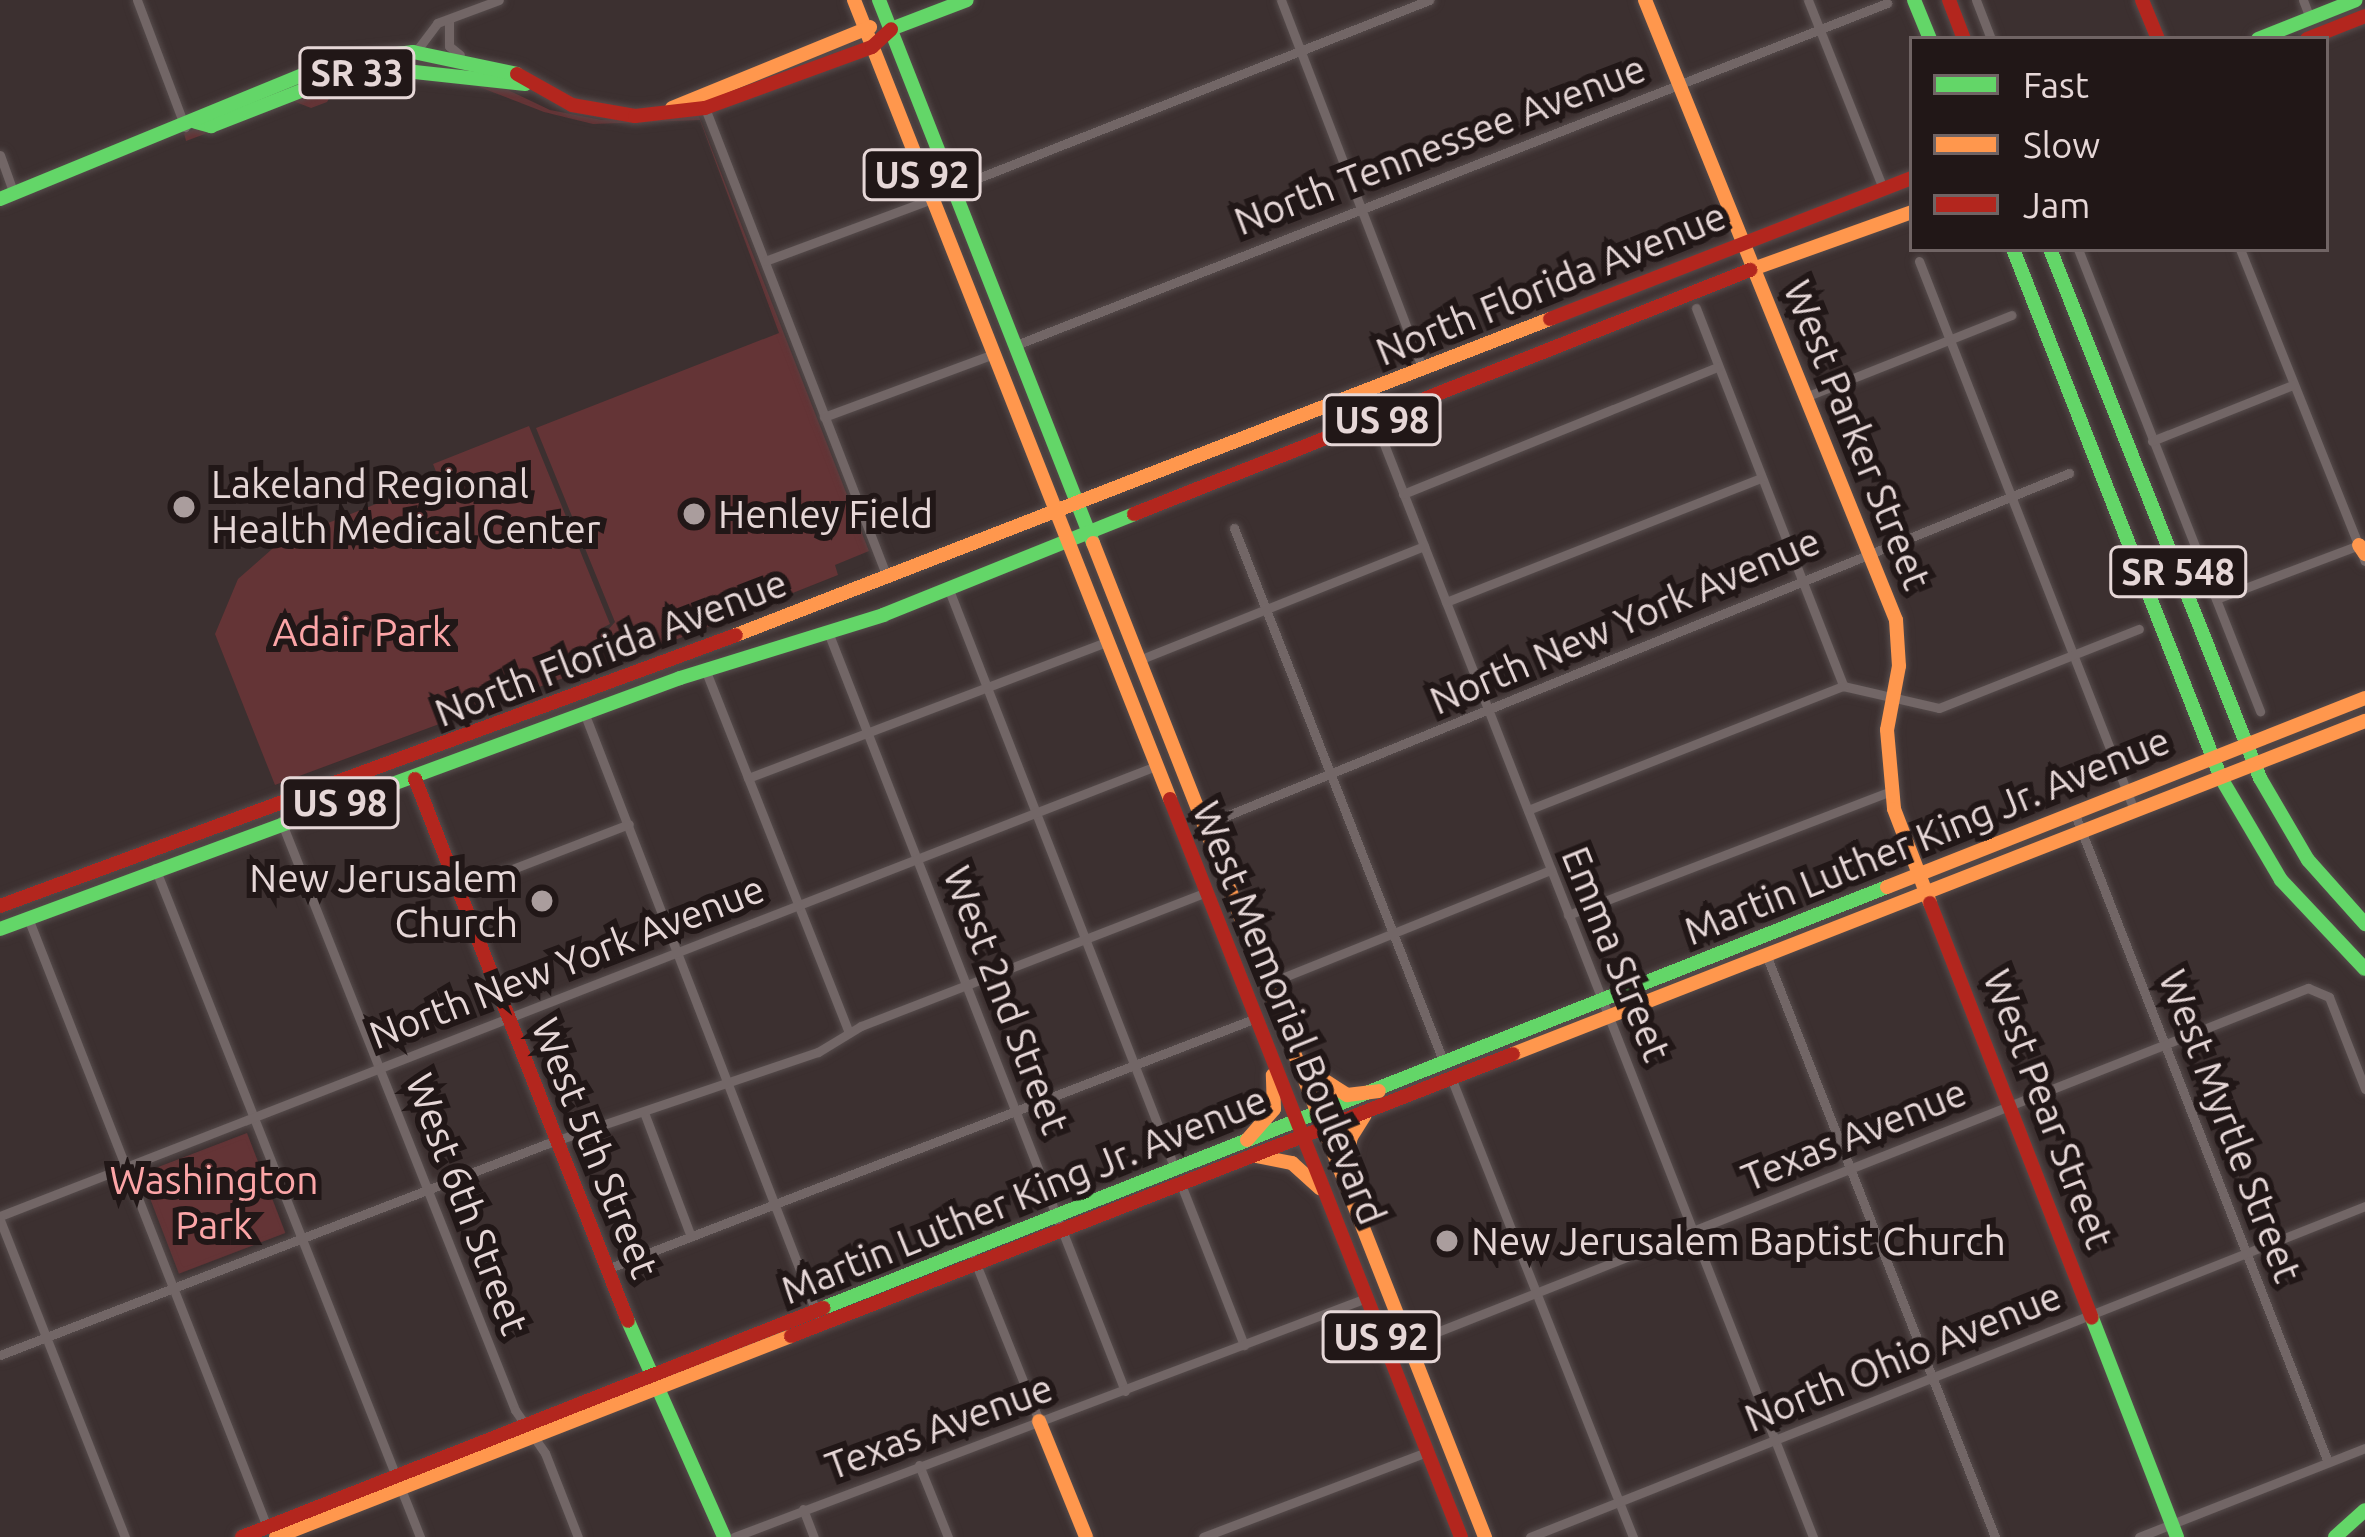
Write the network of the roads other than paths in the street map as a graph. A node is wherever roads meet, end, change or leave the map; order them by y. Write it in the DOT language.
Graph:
graph roads {
  1 [pos="136,0"];
  2 [pos="854,0"];
  3 [pos="879,0"];
  4 [pos="967,0"];
  5 [pos="1281,0"];
  6 [pos="1429,0"];
  7 [pos="1645,0"];
  8 [pos="1808,0"];
  9 [pos="1914,0"];
  10 [pos="1949,0"];
  11 [pos="1976,0"];
  12 [pos="2142,0"];
  13 [pos="2303,0"];
  14 [pos="2356,0"];
  15 [pos="495,1"];
  16 [pos="1887,2"];
  17 [pos="2365,16"];
  18 [pos="2310,18"];
  19 [pos="449,19"];
  20 [pos="864,26"];
  21 [pos="1820,28"];
  22 [pos="891,29"];
  23 [pos="1929,36"];
  24 [pos="1963,36"];
  25 [pos="1990,36"];
  26 [pos="2157,36"];
  27 [pos="2265,36"];
  28 [pos="2283,36"];
  29 [pos="2315,36"];
  30 [pos="872,46"];
  31 [pos="1300,50"];
  32 [pos="412,52"];
  33 [pos="467,58"];
  34 [pos="525,84"];
  35 [pos="1677,84"];
  36 [pos="705,108"];
  37 [pos="667,111"];
  38 [pos="190,124"];
  39 [pos="0,155"];
  40 [pos="1909,179"];
  41 [pos="953,188"];
  42 [pos="1883,188"];
  43 [pos="7,196"];
  44 [pos="932,199"];
  45 [pos="1361,207"];
  46 [pos="1909,213"];
  47 [pos="1744,243"];
  48 [pos="2014,252"];
  49 [pos="2051,252"];
  50 [pos="2079,252"];
  51 [pos="2241,252"];
  52 [pos="765,261"];
  53 [pos="1919,262"];
  54 [pos="1754,267"];
  55 [pos="1696,308"];
  56 [pos="2012,315"];
  57 [pos="1948,340"];
  58 [pos="1016,345"];
  59 [pos="994,353"];
  60 [pos="1718,368"];
  61 [pos="1424,370"];
  62 [pos="2293,385"];
  63 [pos="1364,393"];
  64 [pos="1808,396"];
  65 [pos="824,417"];
  66 [pos="1375,422"];
  67 [pos="2152,441"];
  68 [pos="2068,473"];
  69 [pos="1761,478"];
  70 [pos="1403,494"];
  71 [pos="2011,496"];
  72 [pos="1078,505"];
  73 [pos="1057,512"];
  74 [pos="1234,527"];
  75 [pos="1090,534"];
  76 [pos="1069,543"];
  77 [pos="1424,546"];
  78 [pos="1870,550"];
  79 [pos="2363,553"];
  80 [pos="923,563"];
  81 [pos="887,577"];
  82 [pos="1803,580"];
  83 [pos="949,590"];
  84 [pos="2216,599"];
  85 [pos="1446,602"];
  86 [pos="1266,609"];
  87 [pos="2139,628"];
  88 [pos="828,632"];
  89 [pos="1108,641"];
  90 [pos="2073,654"];
  91 [pos="1139,660"];
  92 [pos="705,669"];
  93 [pos="987,685"];
  94 [pos="1843,686"];
  95 [pos="2365,698"];
  96 [pos="1894,700"];
  97 [pos="1488,709"];
  98 [pos="2260,711"];
  99 [pos="585,715"];
  100 [pos="2365,721"];
  101 [pos="867,732"];
  102 [pos="2246,746"];
  103 [pos="446,748"];
  104 [pos="2216,757"];
  105 [pos="2254,765"];
  106 [pos="1156,766"];
  107 [pos="1331,773"];
  108 [pos="748,778"];
  109 [pos="2222,778"];
  110 [pos="415,779"];
  111 [pos="1889,792"];
  112 [pos="2126,792"];
  113 [pos="1528,810"];
  114 [pos="2134,811"];
  115 [pos="1036,812"];
  116 [pos="2074,812"];
  117 [pos="281,821"];
  118 [pos="629,824"];
  119 [pos="1204,825"];
  120 [pos="2082,833"];
  121 [pos="916,859"];
  122 [pos="155,868"];
  123 [pos="1551,871"];
  124 [pos="1919,874"];
  125 [pos="458,890"];
  126 [pos="1206,892"];
  127 [pos="1927,892"];
  128 [pos="796,904"];
  129 [pos="0,906"];
  130 [pos="1568,915"];
  131 [pos="28,918"];
  132 [pos="2365,924"];
  133 [pos="0,929"];
  134 [pos="1393,933"];
  135 [pos="1086,938"];
  136 [pos="676,950"];
  137 [pos="1767,957"];
  138 [pos="2365,968"];
  139 [pos="1267,984"];
  140 [pos="966,985"];
  141 [pos="1601,1001"];
  142 [pos="508,1017"];
  143 [pos="1256,1018"];
  144 [pos="1609,1019"];
  145 [pos="848,1034"];
  146 [pos="2165,1043"];
  147 [pos="1272,1060"];
  148 [pos="1297,1062"];
  149 [pos="1444,1063"];
  150 [pos="381,1066"];
  151 [pos="1135,1066"];
  152 [pos="1452,1080"];
  153 [pos="729,1084"];
  154 [pos="2365,1089"];
  155 [pos="1379,1090"];
  156 [pos="2010,1105"];
  157 [pos="1014,1112"];
  158 [pos="645,1115"];
  159 [pos="1365,1115"];
  160 [pos="253,1118"];
  161 [pos="1321,1122"];
  162 [pos="1300,1129"];
  163 [pos="1247,1140"];
  164 [pos="556,1142"];
  165 [pos="1256,1156"];
  166 [pos="126,1167"];
  167 [pos="1851,1168"];
  168 [pos="1175,1169"];
  169 [pos="1343,1179"];
  170 [pos="1182,1187"];
  171 [pos="429,1189"];
  172 [pos="1326,1194"];
  173 [pos="775,1205"];
  174 [pos="2365,1206"];
  175 [pos="0,1218"];
  176 [pos="1059,1226"];
  177 [pos="1694,1230"];
  178 [pos="691,1237"];
  179 [pos="302,1239"];
  180 [pos="2247,1252"];
  181 [pos="975,1260"];
  182 [pos="607,1269"];
  183 [pos="173,1287"];
  184 [pos="1538,1292"];
  185 [pos="1366,1298"];
  186 [pos="2092,1314"];
  187 [pos="820,1321"];
  188 [pos="45,1338"];
  189 [pos="1409,1343"];
  190 [pos="1244,1345"];
  191 [pos="0,1355"];
  192 [pos="1933,1377"];
  193 [pos="658,1382"];
  194 [pos="1125,1391"];
  195 [pos="1039,1421"];
  196 [pos="530,1431"];
  197 [pos="1774,1440"];
  198 [pos="2365,1448"];
  199 [pos="1427,1452"];
  200 [pos="2328,1462"];
  201 [pos="919,1465"];
  202 [pos="1463,1481"];
  203 [pos="397,1482"];
  204 [pos="1619,1500"];
  205 [pos="803,1509"];
  206 [pos="2365,1510"];
  207 [pos="2175,1530"];
  208 [pos="272,1533"];
  209 [pos="125,1537"];
  210 [pos="242,1537"];
  211 [pos="420,1537"];
  212 [pos="578,1537"];
  213 [pos="724,1537"];
  214 [pos="734,1537"];
  215 [pos="814,1537"];
  216 [pos="949,1537"];
  217 [pos="1086,1537"];
  218 [pos="1203,1537"];
  219 [pos="1461,1537"];
  220 [pos="1485,1537"];
  221 [pos="1530,1537"];
  222 [pos="1633,1537"];
  223 [pos="1813,1537"];
  224 [pos="1995,1537"];
  225 [pos="2139,1537"];
  226 [pos="2335,1537"];
  1 -- 38 [label="street"];
  2 -- 20 [label="main road, US 92"];
  3 -- 22 [label="main road, US 92"];
  4 -- 22 [label="main road"];
  5 -- 31 [label="street"];
  6 -- 31 [label="street"];
  7 -- 35 [label="main road, West Parker Street"];
  8 -- 21 [label="street"];
  9 -- 23 [label="main road"];
  10 -- 24 [label="main road"];
  11 -- 25 [label="street"];
  12 -- 26 [label="main road"];
  13 -- 18 [label="street"];
  14 -- 18 [label="main road"];
  15 -- 19 [label="street"];
  16 -- 21 [label="street, North Tennessee Avenue"];
  17 -- 29 [label="main road"];
  18 -- 27 [label="main road"];
  18 -- 28 [label="main road"];
  19 -- 32 [label="street"];
  19 -- 33 [label="street"];
  20 -- 22 [label="main road, SR 33"];
  20 -- 30 [label="main road, US 92"];
  20 -- 37 [label="main road, SR 33"];
  21 -- 35 [label="street, North Tennessee Avenue"];
  21 -- 42 [label="street"];
  22 -- 30 [label="main road, SR 33"];
  22 -- 41 [label="main road, US 92"];
  30 -- 36 [label="main road, SR 33"];
  30 -- 44 [label="main road, US 92"];
  31 -- 41 [label="street"];
  31 -- 45 [label="street"];
  32 -- 33 [label="main road, SR 33"];
  32 -- 38 [label="main road, SR 33"];
  33 -- 34 [label="main road, SR 33"];
  34 -- 37 [label="main road, SR 33"];
  34 -- 38 [label="main road, SR 33"];
  35 -- 45 [label="street, North Tennessee Avenue"];
  35 -- 47 [label="main road, West Parker Street"];
  36 -- 37 [label="main road, SR 33"];
  36 -- 52 [label="street"];
  38 -- 43 [label="main road, SR 33"];
  39 -- 43 [label="street"];
  40 -- 42 [label="main road, North Florida Avenue / US 98"];
  41 -- 58 [label="main road, US 92"];
  42 -- 47 [label="main road, North Florida Avenue / US 98"];
  44 -- 52 [label="street"];
  44 -- 59 [label="main road, US 92"];
  45 -- 58 [label="street, North Tennessee Avenue"];
  45 -- 61 [label="street"];
  46 -- 54 [label="main road, North Florida Avenue / US 98"];
  47 -- 54 [label="main road, West Parker Street"];
  47 -- 61 [label="main road, North Florida Avenue / US 98"];
  48 -- 104 [label="main road, SR 548"];
  49 -- 102 [label="main road, SR 548"];
  50 -- 67 [label="street"];
  51 -- 62 [label="street"];
  52 -- 65 [label="street"];
  53 -- 57 [label="street"];
  54 -- 64 [label="main road, West Parker Street"];
  54 -- 66 [label="main road, North Florida Avenue / US 98"];
  55 -- 60 [label="street"];
  56 -- 57 [label="street"];
  57 -- 64 [label="street"];
  57 -- 71 [label="street"];
  58 -- 72 [label="main road, US 92"];
  59 -- 65 [label="street"];
  59 -- 73 [label="main road, US 92"];
  60 -- 69 [label="street"];
  60 -- 70 [label="street"];
  61 -- 63 [label="main road, North Florida Avenue / US 98"];
  62 -- 67 [label="street"];
  62 -- 79 [label="street"];
  63 -- 66 [label="street, Emma Street"];
  63 -- 72 [label="main road, North Florida Avenue / US 98"];
  64 -- 78 [label="main road, West Parker Street"];
  65 -- 81 [label="street"];
  66 -- 70 [label="street, Emma Street"];
  66 -- 75 [label="main road, North Florida Avenue / US 98"];
  67 -- 84 [label="street"];
  68 -- 71 [label="street, North New York Avenue"];
  69 -- 82 [label="street"];
  69 -- 85 [label="street"];
  70 -- 77 [label="street, Emma Street"];
  71 -- 78 [label="street, North New York Avenue"];
  71 -- 90 [label="street"];
  72 -- 73 [label="main road, North Florida Avenue / US 98"];
  72 -- 75 [label="main road, US 92"];
  73 -- 76 [label="main road, West Memorial Boulevard / US 92"];
  73 -- 80 [label="main road, North Florida Avenue / US 98"];
  74 -- 86 [label="street"];
  75 -- 76 [label="main road, North Florida Avenue / US 98"];
  75 -- 91 [label="main road, West Memorial Boulevard / US 92"];
  76 -- 83 [label="main road, North Florida Avenue / US 98"];
  76 -- 89 [label="main road, West Memorial Boulevard / US 92"];
  77 -- 85 [label="street, Emma Street"];
  77 -- 86 [label="street"];
  78 -- 82 [label="street, North New York Avenue"];
  78 -- 96 [label="main road, West Parker Street"];
  79 -- 84 [label="street"];
  80 -- 81 [label="main road, North Florida Avenue / US 98"];
  80 -- 92 [label="main road"];
  81 -- 103 [label="main road, North Florida Avenue / US 98"];
  82 -- 94 [label="street"];
  82 -- 97 [label="street, North New York Avenue"];
  83 -- 88 [label="main road, North Florida Avenue / US 98"];
  83 -- 93 [label="street"];
  84 -- 98 [label="street"];
  85 -- 97 [label="street, Emma Street"];
  86 -- 91 [label="street"];
  86 -- 107 [label="street"];
  87 -- 90 [label="street"];
  88 -- 92 [label="main road, North Florida Avenue / US 98"];
  88 -- 101 [label="street, West 2nd Street"];
  89 -- 93 [label="street"];
  89 -- 106 [label="main road, West Memorial Boulevard / US 92"];
  90 -- 96 [label="street"];
  90 -- 112 [label="street"];
  91 -- 119 [label="main road, West Memorial Boulevard / US 92"];
  92 -- 99 [label="main road, North Florida Avenue / US 98"];
  92 -- 108 [label="street"];
  93 -- 101 [label="street"];
  93 -- 115 [label="street"];
  94 -- 96 [label="street"];
  94 -- 113 [label="street"];
  95 -- 102 [label="main road, Martin Luther King Jr. Avenue"];
  96 -- 111 [label="main road, West Pear Street"];
  97 -- 107 [label="street, North New York Avenue"];
  97 -- 113 [label="street, Emma Street"];
  99 -- 110 [label="main road, North Florida Avenue / US 98"];
  99 -- 118 [label="street"];
  100 -- 105 [label="main road, Martin Luther King Jr. Avenue"];
  101 -- 108 [label="street"];
  101 -- 121 [label="street, West 2nd Street"];
  102 -- 104 [label="main road, Martin Luther King Jr. Avenue"];
  102 -- 105 [label="main road, SR 548"];
  103 -- 110 [label="main road"];
  103 -- 129 [label="main road, North Florida Avenue / US 98"];
  104 -- 109 [label="main road, SR 548"];
  104 -- 112 [label="main road, Martin Luther King Jr. Avenue"];
  105 -- 109 [label="main road, Martin Luther King Jr. Avenue"];
  105 -- 132 [label="main road, SR 548"];
  106 -- 115 [label="street, North New York Avenue"];
  106 -- 126 [label="main road, West Memorial Boulevard / US 92"];
  107 -- 119 [label="street, North New York Avenue"];
  107 -- 134 [label="street"];
  108 -- 128 [label="street"];
  109 -- 114 [label="main road, Martin Luther King Jr. Avenue"];
  109 -- 138 [label="main road, SR 548"];
  110 -- 117 [label="main road, North Florida Avenue / US 98"];
  110 -- 125 [label="main road, West 5th Street"];
  111 -- 124 [label="main road, West Pear Street"];
  111 -- 130 [label="street"];
  112 -- 114 [label="street"];
  112 -- 116 [label="main road, Martin Luther King Jr. Avenue"];
  113 -- 123 [label="street, Emma Street"];
  114 -- 120 [label="main road, Martin Luther King Jr. Avenue"];
  115 -- 121 [label="street, North New York Avenue"];
  115 -- 135 [label="street"];
  116 -- 120 [label="street, West Myrtle Street"];
  116 -- 124 [label="main road, Martin Luther King Jr. Avenue"];
  117 -- 122 [label="main road, North Florida Avenue / US 98"];
  117 -- 150 [label="street, West 6th Street"];
  118 -- 125 [label="street"];
  118 -- 136 [label="street"];
  119 -- 139 [label="main road, West Memorial Boulevard / US 92"];
  120 -- 127 [label="main road, Martin Luther King Jr. Avenue"];
  120 -- 146 [label="street, West Myrtle Street"];
  121 -- 128 [label="street, North New York Avenue"];
  121 -- 140 [label="street, West 2nd Street"];
  122 -- 131 [label="main road, North Florida Avenue / US 98"];
  122 -- 160 [label="street"];
  123 -- 130 [label="street, Emma Street"];
  123 -- 134 [label="street"];
  124 -- 127 [label="main road, West Pear Street"];
  124 -- 141 [label="main road, Martin Luther King Jr. Avenue"];
  125 -- 142 [label="main road, West 5th Street"];
  126 -- 135 [label="street"];
  126 -- 143 [label="main road, West Memorial Boulevard / US 92"];
  127 -- 137 [label="main road, Martin Luther King Jr. Avenue"];
  127 -- 156 [label="main road, West Pear Street"];
  128 -- 136 [label="street, North New York Avenue"];
  128 -- 145 [label="street"];
  130 -- 141 [label="street, Emma Street"];
  131 -- 133 [label="main road, North Florida Avenue / US 98"];
  131 -- 166 [label="street"];
  134 -- 139 [label="street"];
  134 -- 149 [label="street"];
  135 -- 140 [label="street"];
  135 -- 151 [label="street"];
  136 -- 142 [label="street, North New York Avenue"];
  136 -- 153 [label="street"];
  137 -- 144 [label="main road, Martin Luther King Jr. Avenue"];
  137 -- 167 [label="street"];
  139 -- 148 [label="main road, West Memorial Boulevard / US 92"];
  140 -- 145 [label="street"];
  140 -- 157 [label="street, West 2nd Street"];
  141 -- 144 [label="street, Emma Street"];
  141 -- 149 [label="main road, Martin Luther King Jr. Avenue"];
  142 -- 150 [label="street, North New York Avenue"];
  142 -- 164 [label="main road, West 5th Street"];
  143 -- 147 [label="main road, West Memorial Boulevard / US 92"];
  143 -- 151 [label="street"];
  144 -- 152 [label="main road, Martin Luther King Jr. Avenue"];
  144 -- 177 [label="street, Emma Street"];
  145 -- 153 [label="street"];
  146 -- 154 [label="street, Texas Avenue"];
  146 -- 156 [label="street, Texas Avenue"];
  146 -- 180 [label="street, West Myrtle Street"];
  147 -- 162 [label="main road, West Memorial Boulevard / US 92"];
  147 -- 163 [label="main road"];
  148 -- 155 [label="main road"];
  148 -- 161 [label="main road, West Memorial Boulevard / US 92"];
  149 -- 155 [label="main road, Martin Luther King Jr. Avenue"];
  150 -- 160 [label="street, North New York Avenue"];
  150 -- 171 [label="street, West 6th Street"];
  151 -- 157 [label="street"];
  151 -- 168 [label="street"];
  152 -- 159 [label="main road, Martin Luther King Jr. Avenue"];
  152 -- 184 [label="street"];
  153 -- 158 [label="street"];
  153 -- 173 [label="street"];
  155 -- 161 [label="main road, Martin Luther King Jr. Avenue"];
  156 -- 167 [label="street, Texas Avenue"];
  156 -- 186 [label="main road, West Pear Street"];
  157 -- 173 [label="street"];
  157 -- 176 [label="street, West 2nd Street"];
  158 -- 164 [label="street"];
  158 -- 178 [label="street"];
  159 -- 161 [label="main road, Martin Luther King Jr. Avenue"];
  159 -- 169 [label="main road"];
  160 -- 166 [label="street, North New York Avenue"];
  160 -- 179 [label="street"];
  161 -- 162 [label="main road, Martin Luther King Jr. Avenue"];
  161 -- 169 [label="main road, West Memorial Boulevard / US 92"];
  162 -- 163 [label="main road, Martin Luther King Jr. Avenue"];
  162 -- 165 [label="main road, Martin Luther King Jr. Avenue"];
  162 -- 172 [label="main road, West Memorial Boulevard / US 92"];
  163 -- 168 [label="main road, Martin Luther King Jr. Avenue"];
  164 -- 171 [label="street"];
  164 -- 182 [label="main road, West 5th Street"];
  165 -- 170 [label="main road, Martin Luther King Jr. Avenue"];
  165 -- 172 [label="main road"];
  166 -- 175 [label="street, North New York Avenue"];
  166 -- 183 [label="street"];
  167 -- 177 [label="street, Texas Avenue"];
  167 -- 192 [label="street"];
  168 -- 176 [label="main road, Martin Luther King Jr. Avenue"];
  169 -- 189 [label="main road, West Memorial Boulevard / US 92"];
  170 -- 176 [label="main road, Martin Luther King Jr. Avenue"];
  170 -- 190 [label="street"];
  171 -- 179 [label="street"];
  171 -- 196 [label="street, West 6th Street"];
  172 -- 185 [label="main road, West Memorial Boulevard / US 92"];
  173 -- 178 [label="street"];
  173 -- 187 [label="street"];
  174 -- 180 [label="street, North Ohio Avenue"];
  175 -- 188 [label="street"];
  176 -- 181 [label="main road, Martin Luther King Jr. Avenue"];
  176 -- 194 [label="street, West 2nd Street"];
  177 -- 184 [label="street, Texas Avenue"];
  177 -- 197 [label="street, Emma Street"];
  178 -- 182 [label="street"];
  179 -- 183 [label="street"];
  179 -- 203 [label="street"];
  180 -- 186 [label="street, North Ohio Avenue"];
  180 -- 200 [label="street, West Myrtle Street"];
  181 -- 187 [label="main road, Martin Luther King Jr. Avenue"];
  181 -- 195 [label="street"];
  182 -- 193 [label="main road, West 5th Street"];
  183 -- 188 [label="street"];
  183 -- 208 [label="street"];
  184 -- 189 [label="street, Texas Avenue"];
  184 -- 204 [label="street"];
  185 -- 190 [label="street, Texas Avenue"];
  185 -- 199 [label="main road, West Memorial Boulevard / US 92"];
  186 -- 192 [label="street, North Ohio Avenue"];
  186 -- 207 [label="main road, West Pear Street"];
  187 -- 193 [label="main road, Martin Luther King Jr. Avenue"];
  188 -- 191 [label="street"];
  188 -- 209 [label="street"];
  189 -- 202 [label="main road, West Memorial Boulevard / US 92"];
  190 -- 194 [label="street, Texas Avenue"];
  192 -- 197 [label="street, North Ohio Avenue"];
  192 -- 224 [label="street"];
  193 -- 196 [label="main road, Martin Luther King Jr. Avenue"];
  193 -- 213 [label="main road, West 5th Street"];
  194 -- 195 [label="street, Texas Avenue"];
  195 -- 201 [label="street, Texas Avenue"];
  195 -- 217 [label="main road"];
  196 -- 203 [label="main road, Martin Luther King Jr. Avenue"];
  196 -- 212 [label="street, West 6th Street"];
  197 -- 204 [label="street, North Ohio Avenue"];
  197 -- 223 [label="street, Emma Street"];
  198 -- 200 [label="street"];
  199 -- 202 [label="main road"];
  199 -- 218 [label="street"];
  199 -- 219 [label="main road, West Memorial Boulevard / US 92"];
  200 -- 207 [label="street"];
  201 -- 205 [label="street, Texas Avenue"];
  201 -- 216 [label="street"];
  202 -- 220 [label="main road, West Memorial Boulevard / US 92"];
  203 -- 208 [label="main road, Martin Luther King Jr. Avenue"];
  203 -- 211 [label="street"];
  204 -- 221 [label="street, North Ohio Avenue"];
  204 -- 222 [label="street"];
  205 -- 214 [label="street, Texas Avenue"];
  205 -- 215 [label="street"];
  206 -- 226 [label="main road"];
  207 -- 225 [label="street"];
  208 -- 210 [label="main road, Martin Luther King Jr. Avenue"];
}
